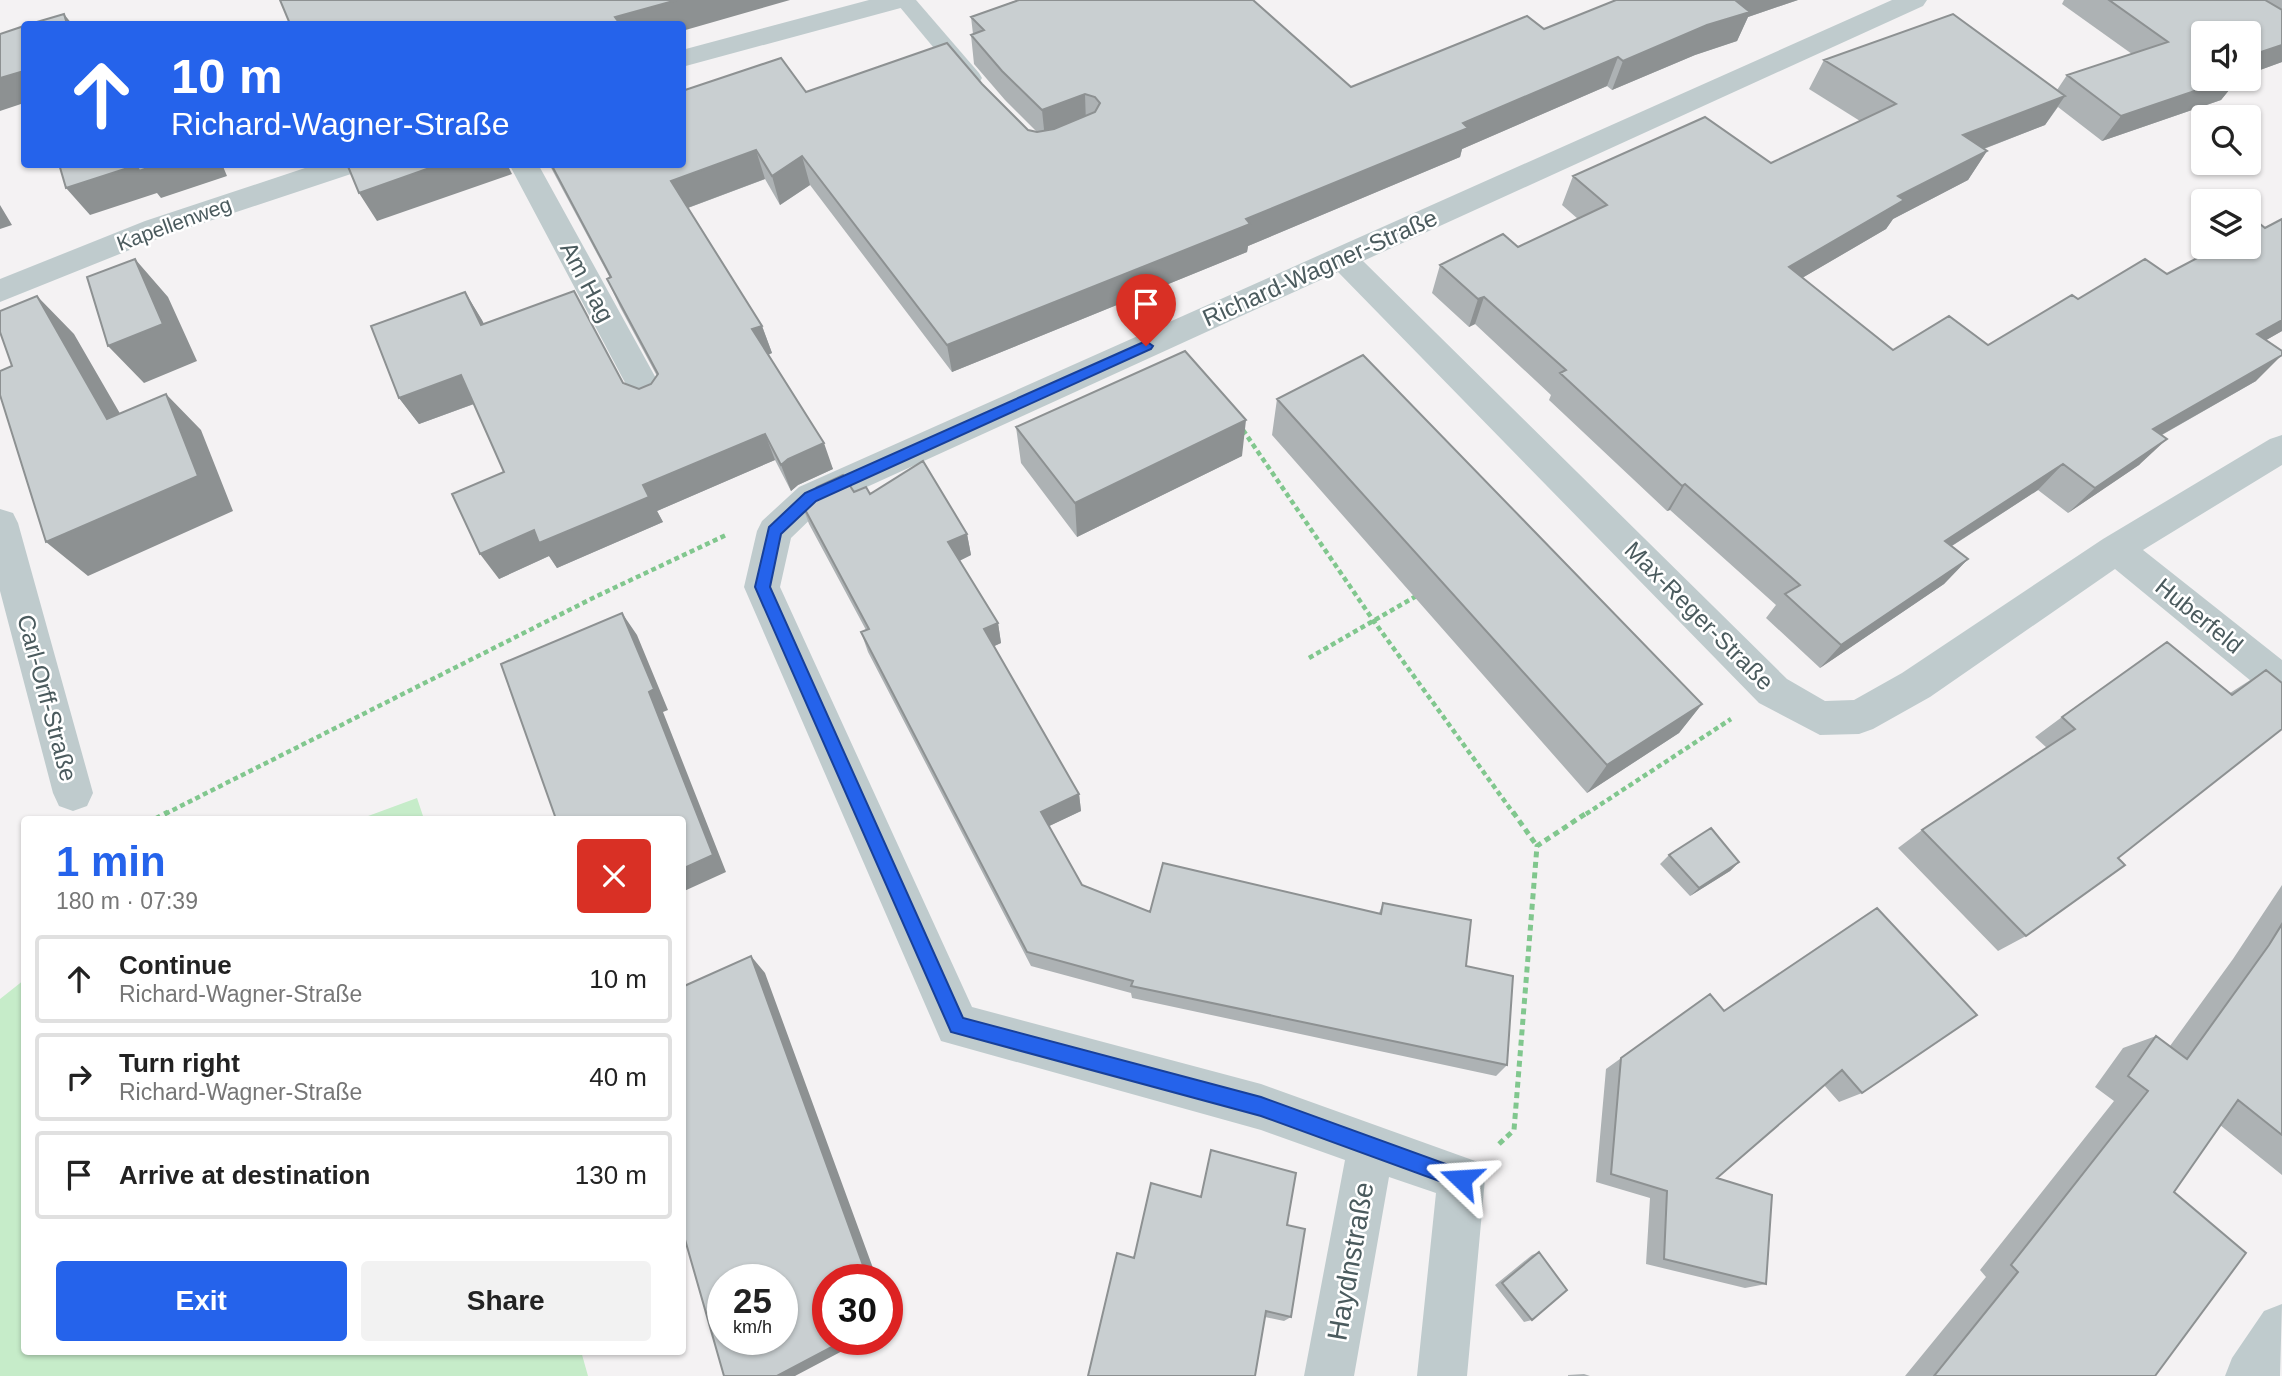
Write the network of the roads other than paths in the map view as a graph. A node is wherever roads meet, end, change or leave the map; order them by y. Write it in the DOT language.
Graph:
graph roads {
  1 [pos="899,0"];
  2 [pos="905,0"];
  3 [pos="1914,0"];
  4 [pos="843,7"];
  5 [pos="686,58"];
  6 [pos="986,96"];
  7 [pos="338,168"];
  8 [pos="525,168"];
  9 [pos="1342,258"];
  10 [pos="0,291"];
  11 [pos="651,400"];
  12 [pos="2282,448"];
  13 [pos="0,523"];
  14 [pos="2116,549"];
  15 [pos="2282,683"];
  16 [pos="73,793"];
  17 [pos="1371,1146"];
  18 [pos="2282,1329"];
  19 [pos="1329,1376"];
  20 [pos="1442,1376"];
  21 [pos="2250,1376"];
  1 -- 4 [label="street"];
  2 -- 6 [label="lane"];
  3 -- 9 [label="street, Richard-Wagner-Straße"];
  4 -- 5 [label="street"];
  7 -- 10 [label="street, Kapellenweg"];
  8 -- 11 [label="street, Am Hag"];
  9 -- 14 [label="street, Max-Reger-Straße"];
  9 -- 17 [label="street, Richard-Wagner-Straße"];
  12 -- 14 [label="street, Max-Reger-Straße"];
  13 -- 16 [label="street, Carl-Orff-Straße"];
  14 -- 15 [label="street, Huberfeld"];
  17 -- 19 [label="street, Haydnstraße"];
  17 -- 20 [label="street, Haydnstraße"];
  18 -- 21 [label="street"];
}
